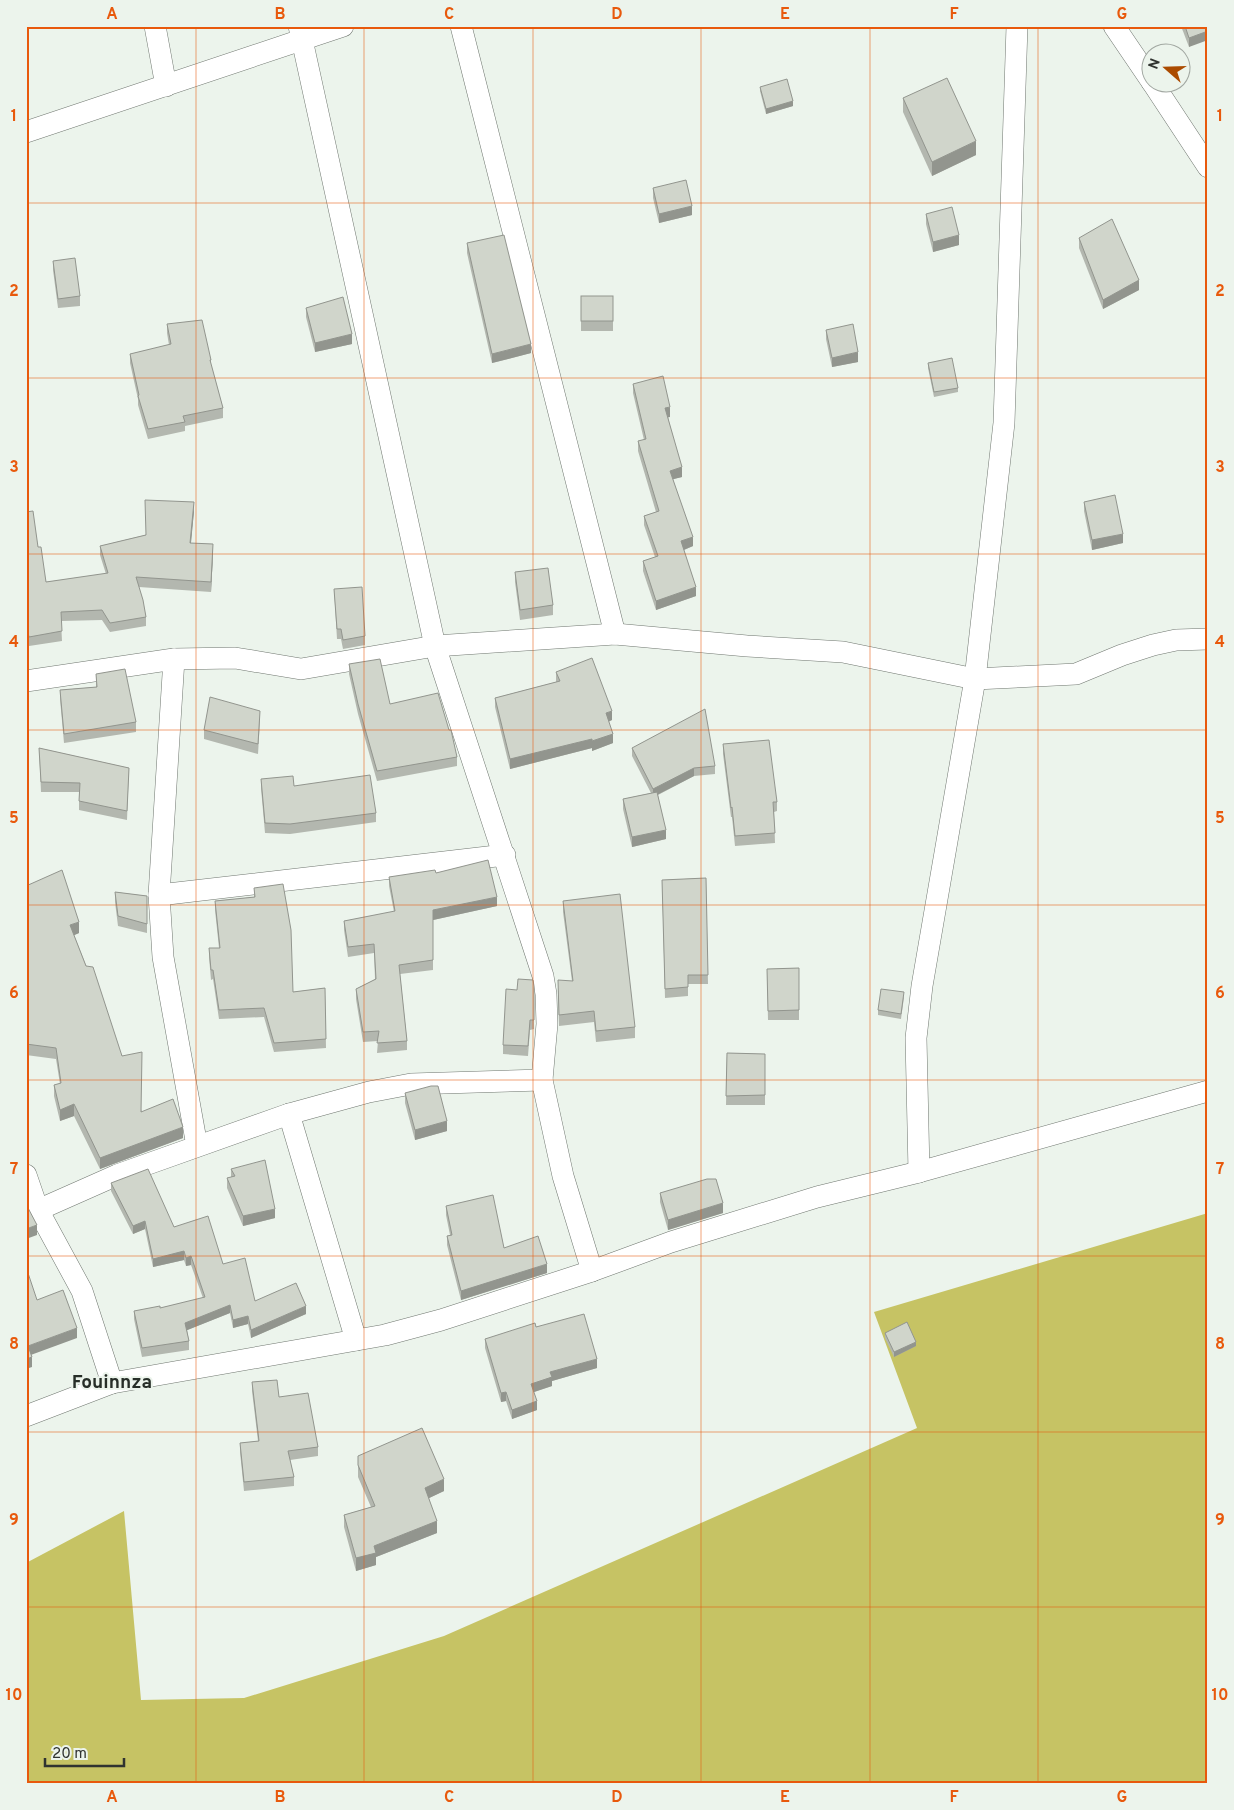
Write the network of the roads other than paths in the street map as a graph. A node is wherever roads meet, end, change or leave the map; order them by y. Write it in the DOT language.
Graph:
graph roads {
  1 [pos="155,26"];
  2 [pos="342,26"];
  3 [pos="461,26"];
  4 [pos="1017,26"];
  5 [pos="1114,26"];
  6 [pos="300,33"];
  7 [pos="1142,67"];
  8 [pos="166,86"];
  9 [pos="1159,92"];
  10 [pos="26,132"];
  11 [pos="1208,167"];
  12 [pos="615,634"];
  13 [pos="1208,639"];
  14 [pos="435,646"];
  15 [pos="174,659"];
  16 [pos="975,679"];
  17 [pos="26,681"];
  18 [pos="505,855"];
  19 [pos="159,895"];
  20 [pos="542,1080"];
  21 [pos="1208,1092"];
  22 [pos="289,1114"];
  23 [pos="197,1146"];
  24 [pos="919,1172"];
  25 [pos="26,1175"];
  26 [pos="38,1210"];
  27 [pos="592,1271"];
  28 [pos="356,1340"];
  29 [pos="112,1383"];
  30 [pos="26,1416"];
  1 -- 8 [label="street"];
  2 -- 6 [label="street"];
  3 -- 12 [label="street"];
  4 -- 16 [label="street"];
  5 -- 7 [label="street"];
  6 -- 8 [label="street"];
  6 -- 14 [label="street"];
  8 -- 10 [label="street"];
  9 -- 11 [label="street"];
  12 -- 14 [label="street"];
  12 -- 16 [label="street"];
  13 -- 16 [label="street"];
  14 -- 15 [label="street"];
  14 -- 18 [label="street"];
  15 -- 17 [label="street"];
  15 -- 19 [label="street"];
  16 -- 24 [label="street"];
  18 -- 19 [label="street"];
  18 -- 20 [label="street"];
  19 -- 23 [label="street"];
  20 -- 22 [label="street"];
  20 -- 27 [label="street"];
  21 -- 24 [label="street"];
  22 -- 23 [label="street"];
  22 -- 28 [label="street"];
  23 -- 26 [label="street"];
  24 -- 27 [label="street"];
  25 -- 26 [label="street"];
  26 -- 29 [label="street"];
  27 -- 28 [label="street"];
  28 -- 29 [label="street"];
  29 -- 30 [label="street"];
}
